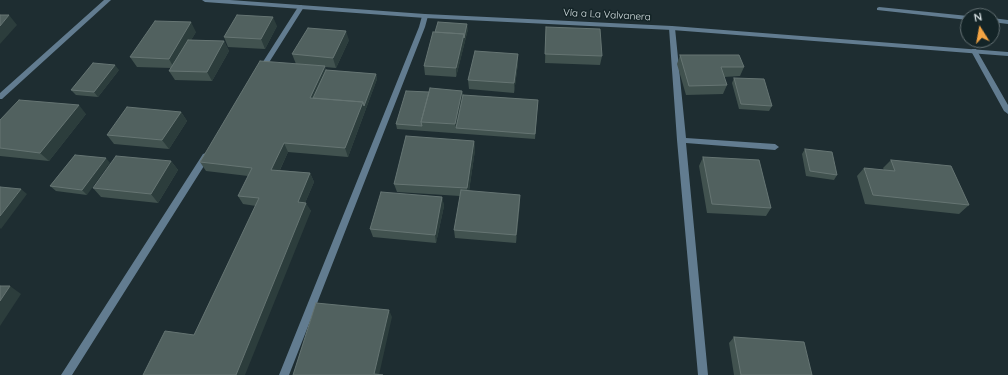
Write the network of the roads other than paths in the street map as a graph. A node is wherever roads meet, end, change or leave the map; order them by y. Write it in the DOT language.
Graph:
graph roads {
  1 [pos="108,0"];
  2 [pos="205,0"];
  3 [pos="301,7"];
  4 [pos="879,9"];
  5 [pos="425,16"];
  6 [pos="960,17"];
  7 [pos="672,28"];
  8 [pos="974,51"];
  9 [pos="1008,54"];
  10 [pos="254,80"];
  11 [pos="0,97"];
  12 [pos="1008,111"];
  13 [pos="681,140"];
  14 [pos="211,147"];
  15 [pos="775,147"];
  16 [pos="66,375"];
  17 [pos="284,375"];
  18 [pos="703,375"];
  1 -- 11 [label="street"];
  2 -- 3 [label="street, Vía a La Valvanera"];
  3 -- 5 [label="street, Vía a La Valvanera"];
  3 -- 10 [label="street"];
  4 -- 6 [label="street"];
  5 -- 7 [label="street, Vía a La Valvanera"];
  5 -- 17 [label="street"];
  7 -- 8 [label="street, Vía a La Valvanera"];
  7 -- 13 [label="street"];
  8 -- 9 [label="street, Vía a La Valvanera"];
  8 -- 12 [label="street"];
  13 -- 15 [label="street"];
  13 -- 18 [label="street"];
  14 -- 16 [label="street"];
}
